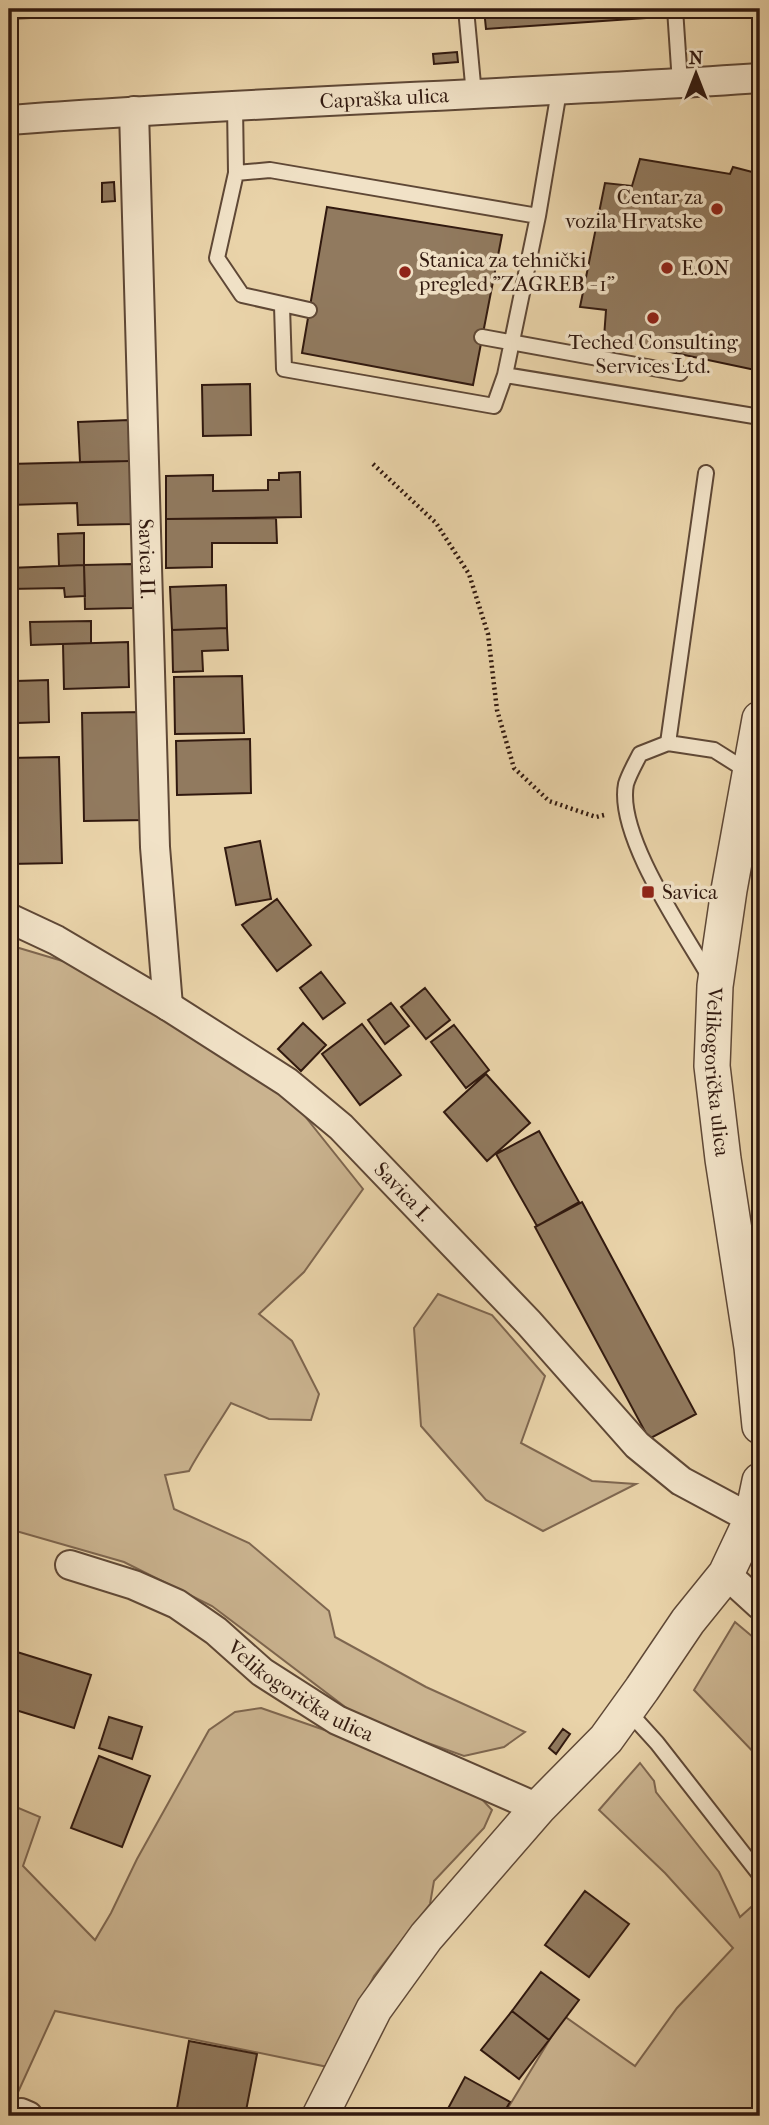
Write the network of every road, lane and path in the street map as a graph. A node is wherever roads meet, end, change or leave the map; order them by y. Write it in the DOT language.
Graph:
graph roads {
  1 [pos="52,9"];
  2 [pos="467,9"];
  3 [pos="675,9"];
  4 [pos="9,11"];
  5 [pos="760,78"];
  6 [pos="680,83"];
  7 [pos="559,91"];
  8 [pos="474,95"];
  9 [pos="235,106"];
  10 [pos="134,111"];
  11 [pos="9,120"];
  12 [pos="236,173"];
  13 [pos="538,216"];
  14 [pos="282,306"];
  15 [pos="309,310"];
  16 [pos="482,337"];
  17 [pos="512,342"];
  18 [pos="680,373"];
  19 [pos="505,374"];
  20 [pos="760,417"];
  21 [pos="373,464"];
  22 [pos="706,473"];
  23 [pos="760,719"];
  24 [pos="668,743"];
  25 [pos="751,773"];
  26 [pos="626,811"];
  27 [pos="9,918"];
  28 [pos="715,986"];
  29 [pos="168,1006"];
  30 [pos="760,1426"];
  31 [pos="757,1496"];
  32 [pos="70,1565"];
  33 [pos="726,1574"];
  34 [pos="760,1605"];
  35 [pos="627,1710"];
  36 [pos="538,1808"];
  37 [pos="760,1875"];
  38 [pos="320,2116"];
  1 -- 4 [label="lane"];
  2 -- 8 [label="lane"];
  3 -- 6 [label="lane"];
  5 -- 6 [label="street, Capraška ulica"];
  6 -- 7 [label="street, Capraška ulica"];
  7 -- 8 [label="street, Capraška ulica"];
  7 -- 13 [label="lane"];
  8 -- 9 [label="street, Capraška ulica"];
  9 -- 10 [label="street, Capraška ulica"];
  9 -- 12 [label="lane"];
  10 -- 11 [label="street, Capraška ulica"];
  10 -- 29 [label="street, Savica II."];
  12 -- 13 [label="lane"];
  12 -- 14 [label="lane"];
  13 -- 17 [label="lane"];
  14 -- 15 [label="lane"];
  14 -- 19 [label="lane"];
  16 -- 17 [label="lane"];
  17 -- 18 [label="lane"];
  17 -- 19 [label="lane"];
  19 -- 20 [label="lane"];
  21 -- 26 [label="path"];
  22 -- 24 [label="lane"];
  23 -- 25 [label="street, Velikogorička ulica"];
  24 -- 25 [label="lane"];
  24 -- 26 [label="lane"];
  25 -- 28 [label="street, Velikogorička ulica"];
  26 -- 28 [label="lane"];
  27 -- 29 [label="street, Savica I."];
  28 -- 30 [label="street, Velikogorička ulica"];
  29 -- 31 [label="street, Savica I."];
  31 -- 33 [label="street"];
  32 -- 36 [label="street, Velikogorička ulica"];
  33 -- 34 [label="street"];
  33 -- 35 [label="street"];
  35 -- 36 [label="street"];
  35 -- 37 [label="lane"];
  36 -- 38 [label="street"];
}
